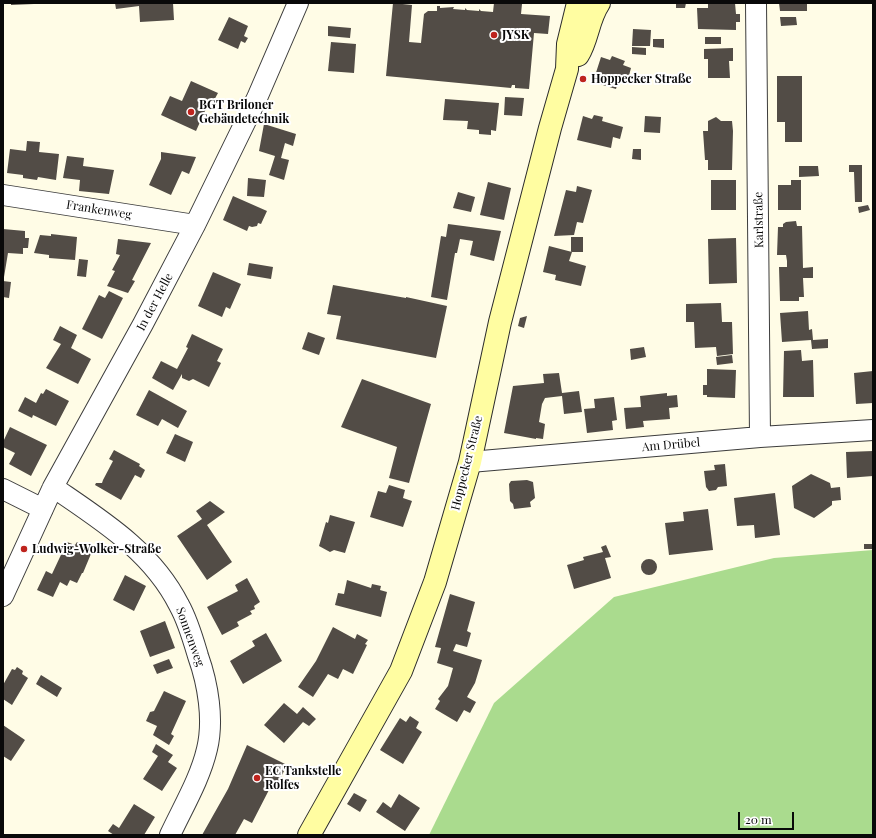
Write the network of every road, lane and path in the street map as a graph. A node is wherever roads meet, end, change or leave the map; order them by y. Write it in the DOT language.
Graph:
graph roads {
  1 [pos="298,3"];
  2 [pos="578,3"];
  3 [pos="599,3"];
  4 [pos="756,3"];
  5 [pos="568,69"];
  6 [pos="3,195"];
  7 [pos="195,225"];
  8 [pos="873,430"];
  9 [pos="760,437"];
  10 [pos="470,462"];
  11 [pos="53,486"];
  12 [pos="3,489"];
  13 [pos="43,509"];
  14 [pos="3,596"];
  15 [pos="170,835"];
  16 [pos="309,835"];
  1 -- 7 [label="street, In der Helle"];
  2 -- 5 [label="street, Hoppecker Straße"];
  3 -- 5 [label="street, Hoppecker Straße"];
  4 -- 9 [label="street, Karlstraße"];
  5 -- 10 [label="street, Hoppecker Straße"];
  6 -- 7 [label="street, Frankenweg"];
  7 -- 11 [label="street, In der Helle"];
  8 -- 9 [label="street, Am Drübel"];
  9 -- 10 [label="street, Am Drübel"];
  10 -- 16 [label="street, Hoppecker Straße"];
  11 -- 13 [label="street, In der Helle"];
  11 -- 15 [label="street, Sonnenweg"];
  12 -- 13 [label="street"];
  13 -- 14 [label="street, In der Helle"];
}
